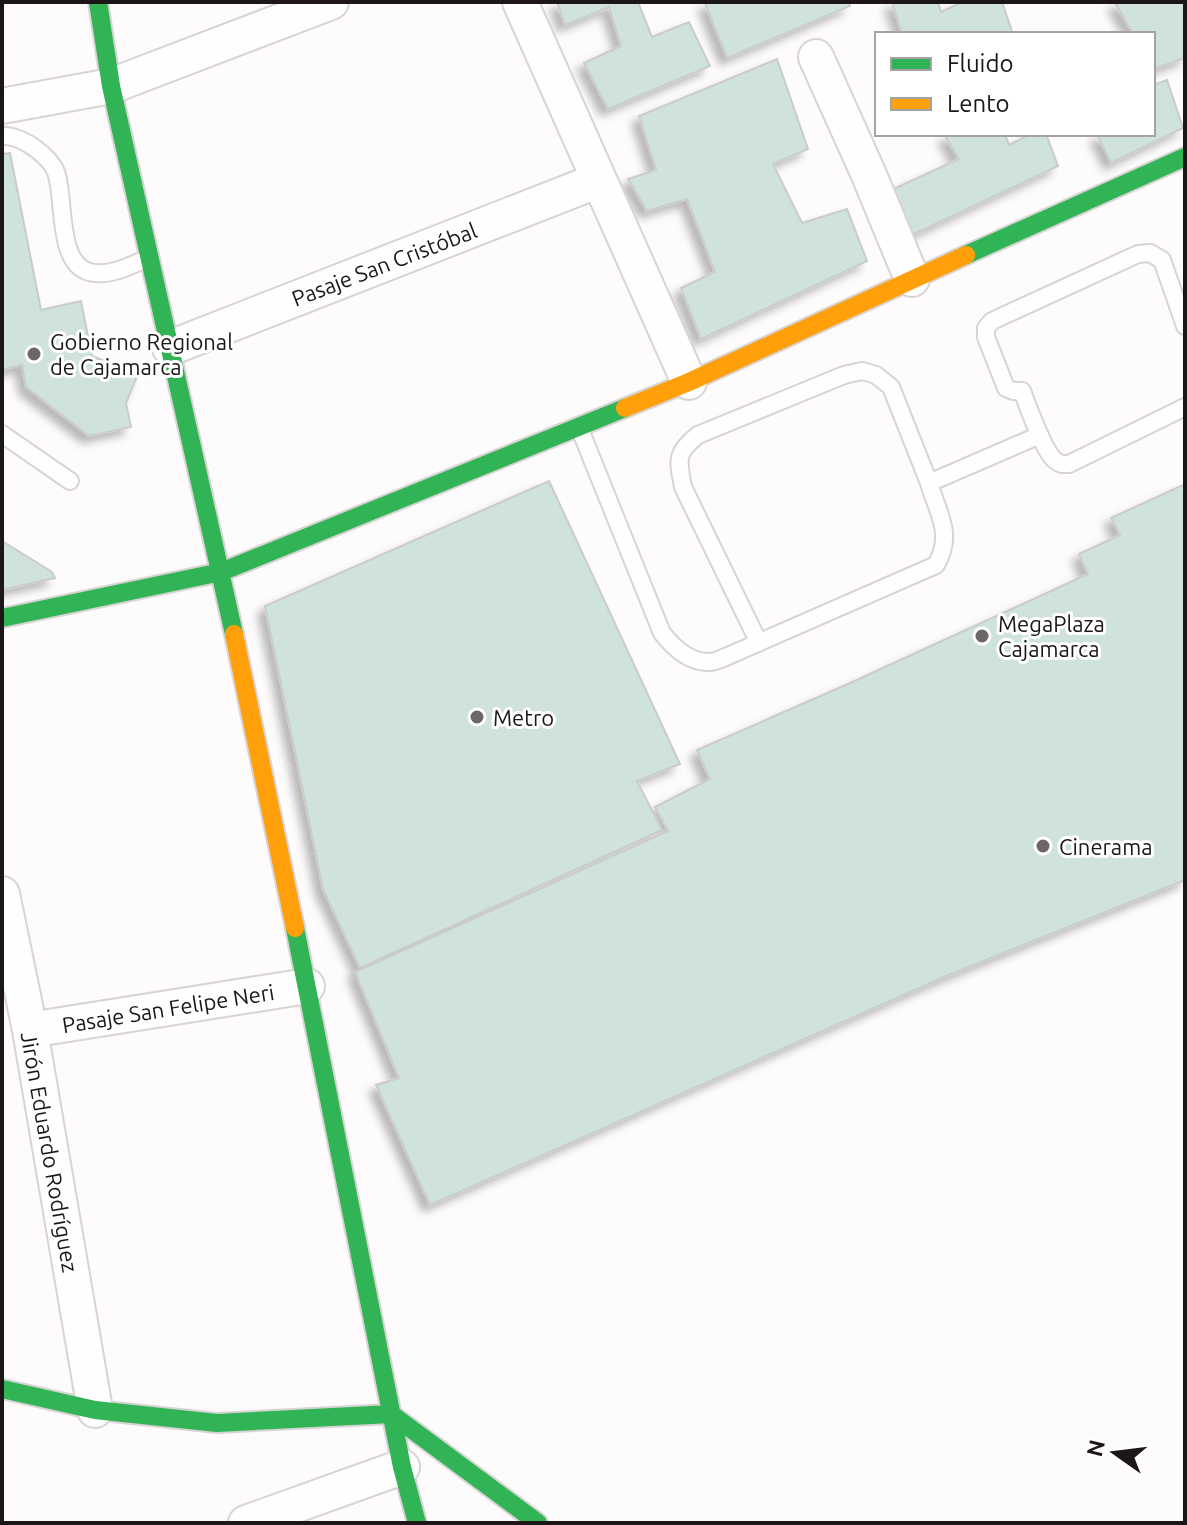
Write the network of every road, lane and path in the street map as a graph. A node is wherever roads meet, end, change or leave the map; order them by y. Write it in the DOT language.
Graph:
graph roads {
  1 [pos="98,2"];
  2 [pos="331,2"];
  3 [pos="520,2"];
  4 [pos="816,57"];
  5 [pos="111,86"];
  6 [pos="2,106"];
  7 [pos="2,136"];
  8 [pos="1185,157"];
  9 [pos="599,180"];
  10 [pos="150,257"];
  11 [pos="912,279"];
  12 [pos="1185,326"];
  13 [pos="170,348"];
  14 [pos="689,382"];
  15 [pos="1185,407"];
  16 [pos="579,427"];
  17 [pos="2,434"];
  18 [pos="1040,435"];
  19 [pos="70,481"];
  20 [pos="929,483"];
  21 [pos="221,572"];
  22 [pos="2,618"];
  23 [pos="759,643"];
  24 [pos="2,894"];
  25 [pos="307,986"];
  26 [pos="30,1030"];
  27 [pos="2,1389"];
  28 [pos="95,1410"];
  29 [pos="391,1414"];
  30 [pos="402,1467"];
  31 [pos="246,1523"];
  32 [pos="417,1523"];
  33 [pos="538,1523"];
  1 -- 5 [label="street"];
  2 -- 5 [label="street"];
  3 -- 9 [label="street"];
  4 -- 11 [label="street"];
  5 -- 6 [label="street"];
  5 -- 10 [label="street"];
  7 -- 10 [label="lane"];
  8 -- 11 [label="street"];
  9 -- 13 [label="street, Pasaje San Cristóbal"];
  9 -- 14 [label="street"];
  10 -- 13 [label="street"];
  11 -- 14 [label="street"];
  12 -- 18 [label="lane"];
  13 -- 21 [label="street"];
  14 -- 16 [label="street"];
  15 -- 18 [label="lane"];
  16 -- 21 [label="street"];
  16 -- 23 [label="lane"];
  17 -- 19 [label="lane"];
  18 -- 20 [label="lane"];
  20 -- 23 [label="lane"];
  20 -- 23 [label="lane"];
  21 -- 22 [label="street"];
  21 -- 25 [label="street"];
  24 -- 26 [label="street, Jirón Eduardo Rodríguez"];
  25 -- 26 [label="street, Pasaje San Felipe Neri"];
  25 -- 29 [label="street"];
  26 -- 28 [label="street, Jirón Eduardo Rodríguez"];
  27 -- 28 [label="street"];
  28 -- 29 [label="street"];
  29 -- 30 [label="street"];
  29 -- 33 [label="street"];
  30 -- 31 [label="street"];
  30 -- 32 [label="street"];
}
